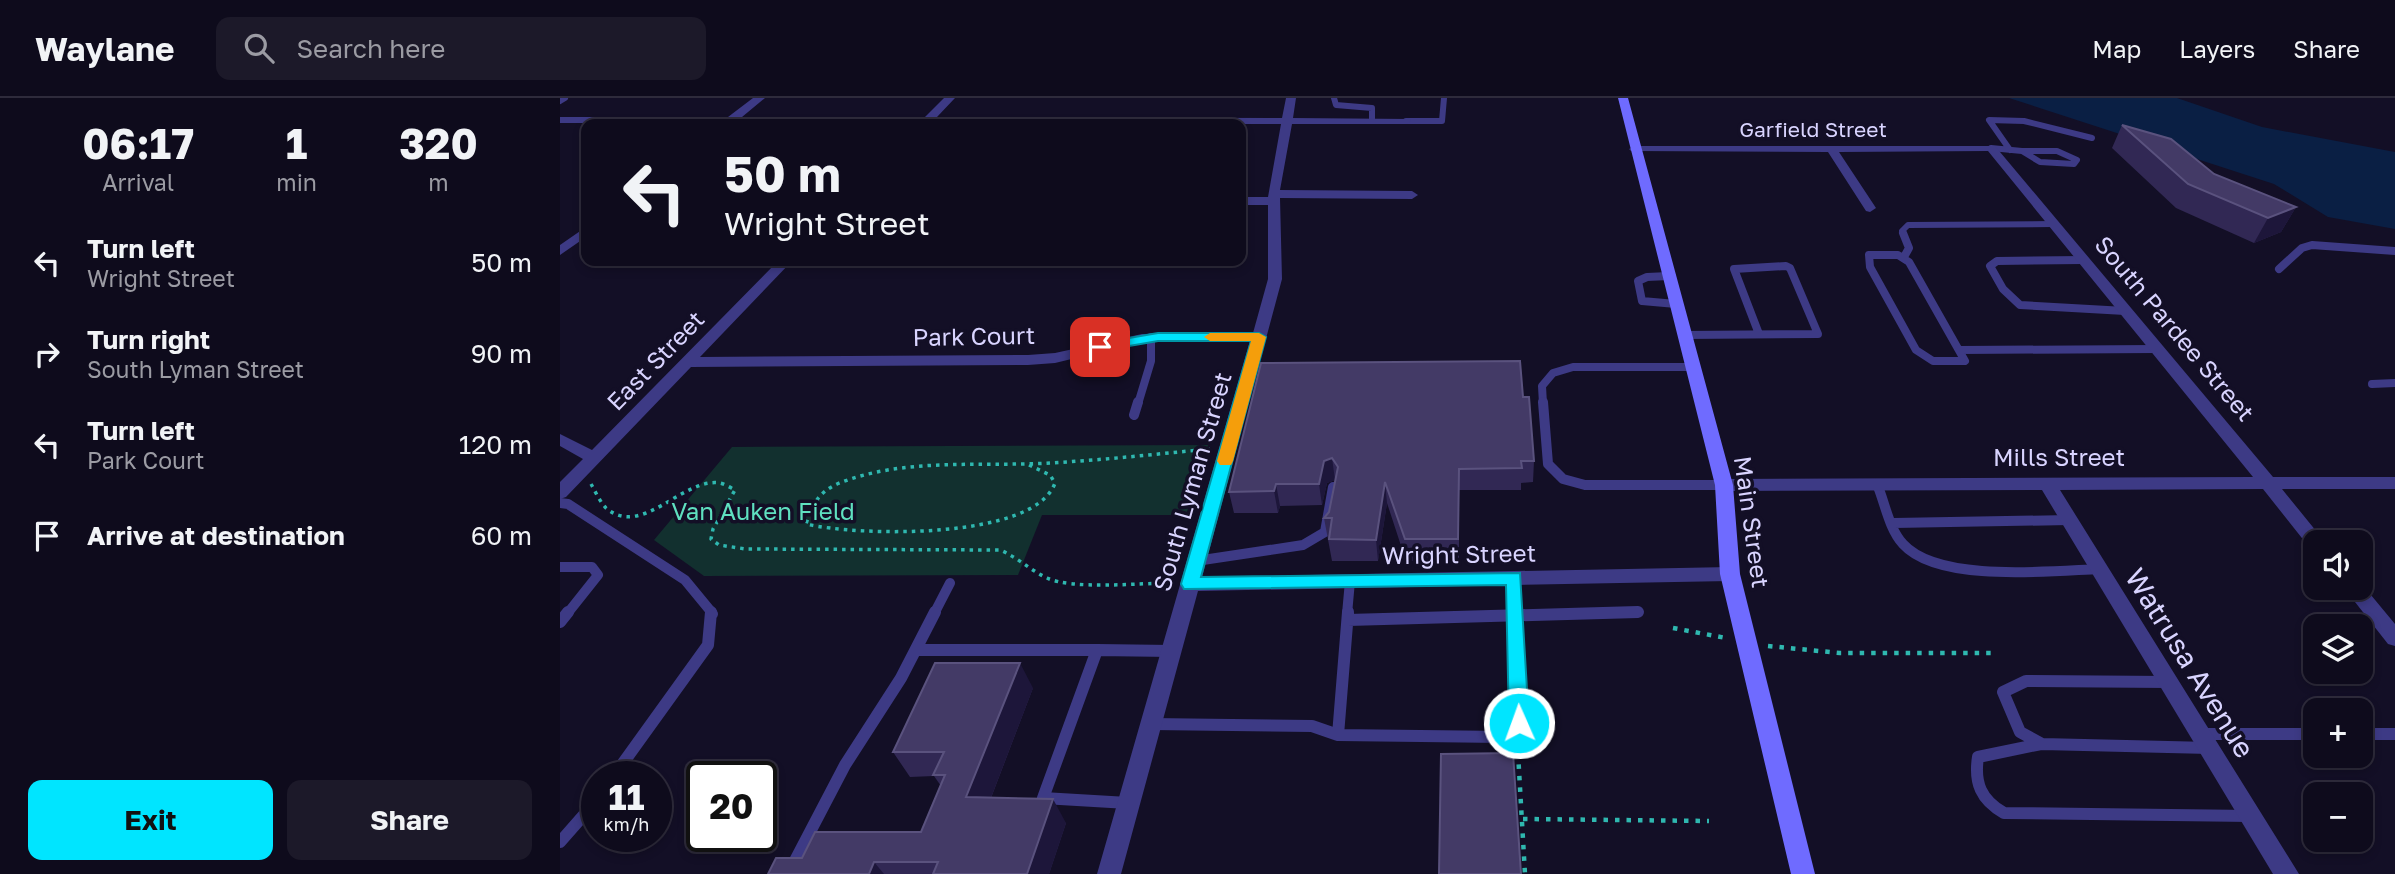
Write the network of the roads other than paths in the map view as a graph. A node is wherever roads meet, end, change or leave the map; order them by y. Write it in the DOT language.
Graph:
graph roads {
  1 [pos="565,98"];
  2 [pos="760,98"];
  3 [pos="950,98"];
  4 [pos="1291,98"];
  5 [pos="1334,98"];
  6 [pos="1444,98"];
  7 [pos="1623,98"];
  8 [pos="560,101"];
  9 [pos="733,119"];
  10 [pos="925,119"];
  11 [pos="560,120"];
  12 [pos="581,120"];
  13 [pos="1246,121"];
  14 [pos="1287,121"];
  15 [pos="1372,121"];
  16 [pos="1406,121"];
  17 [pos="2092,138"];
  18 [pos="1991,148"];
  19 [pos="1635,149"];
  20 [pos="1832,149"];
  21 [pos="2010,150"];
  22 [pos="2022,151"];
  23 [pos="1412,195"];
  24 [pos="1274,197"];
  25 [pos="1246,200"];
  26 [pos="1870,208"];
  27 [pos="2053,223"];
  28 [pos="581,235"];
  29 [pos="560,251"];
  30 [pos="2395,251"];
  31 [pos="1904,257"];
  32 [pos="2083,260"];
  33 [pos="780,266"];
  34 [pos="2279,269"];
  35 [pos="1669,276"];
  36 [pos="1676,304"];
  37 [pos="2125,311"];
  38 [pos="1759,334"];
  39 [pos="1684,335"];
  40 [pos="1151,337"];
  41 [pos="1259,337"];
  42 [pos="2156,349"];
  43 [pos="1959,350"];
  44 [pos="687,362"];
  45 [pos="1693,367"];
  46 [pos="2395,383"];
  47 [pos="2372,384"];
  48 [pos="1134,415"];
  49 [pos="560,439"];
  50 [pos="594,458"];
  51 [pos="2046,482"];
  52 [pos="2266,482"];
  53 [pos="2395,483"];
  54 [pos="1877,484"];
  55 [pos="1724,485"];
  56 [pos="1333,487"];
  57 [pos="560,493"];
  58 [pos="560,503"];
  59 [pos="2069,520"];
  60 [pos="1894,523"];
  61 [pos="2306,530"];
  62 [pos="1196,562"];
  63 [pos="560,566"];
  64 [pos="2099,569"];
  65 [pos="1730,574"];
  66 [pos="1514,578"];
  67 [pos="1350,581"];
  68 [pos="950,583"];
  69 [pos="1190,584"];
  70 [pos="2364,600"];
  71 [pos="1638,612"];
  72 [pos="1516,617"];
  73 [pos="1348,620"];
  74 [pos="560,621"];
  75 [pos="2395,638"];
  76 [pos="916,650"];
  77 [pos="1097,650"];
  78 [pos="1172,651"];
  79 [pos="2170,682"];
  80 [pos="1151,724"];
  81 [pos="2373,734"];
  82 [pos="2395,734"];
  83 [pos="1338,735"];
  84 [pos="2303,735"];
  85 [pos="2206,741"];
  86 [pos="2042,744"];
  87 [pos="625,761"];
  88 [pos="1129,803"];
  89 [pos="2251,816"];
  90 [pos="581,818"];
  91 [pos="560,842"];
  92 [pos="788,874"];
  93 [pos="1109,874"];
  94 [pos="1803,874"];
  95 [pos="2287,874"];
  1 -- 8 [label="lane"];
  2 -- 9 [label="street"];
  3 -- 10 [label="street"];
  4 -- 14 [label="street, South Lyman Street"];
  5 -- 15 [label="lane"];
  6 -- 16 [label="lane"];
  7 -- 19 [label="main road, Main Street"];
  11 -- 12 [label="street"];
  13 -- 14 [label="street"];
  14 -- 15 [label="street"];
  14 -- 24 [label="street, South Lyman Street"];
  15 -- 16 [label="street"];
  17 -- 21 [label="lane"];
  18 -- 20 [label="street, Garfield Street"];
  18 -- 21 [label="lane"];
  18 -- 27 [label="street, South Pardee Street"];
  19 -- 20 [label="street, Garfield Street"];
  19 -- 35 [label="main road, Main Street"];
  20 -- 26 [label="street"];
  21 -- 22 [label="lane"];
  22 -- 22 [label="lane"];
  23 -- 24 [label="street"];
  24 -- 25 [label="street"];
  24 -- 41 [label="street, South Lyman Street"];
  27 -- 31 [label="lane"];
  27 -- 32 [label="street, South Pardee Street"];
  28 -- 29 [label="street"];
  30 -- 34 [label="lane"];
  31 -- 43 [label="lane"];
  31 -- 43 [label="lane"];
  32 -- 37 [label="street, South Pardee Street"];
  32 -- 37 [label="lane"];
  33 -- 44 [label="street, East Street"];
  35 -- 36 [label="main road, Main Street"];
  35 -- 36 [label="lane"];
  36 -- 39 [label="main road, Main Street"];
  37 -- 42 [label="street, South Pardee Street"];
  38 -- 38 [label="lane"];
  38 -- 39 [label="lane"];
  39 -- 45 [label="main road, Main Street"];
  40 -- 41 [label="street, Park Court"];
  40 -- 44 [label="street, Park Court"];
  40 -- 48 [label="lane"];
  41 -- 62 [label="street, South Lyman Street"];
  42 -- 43 [label="lane"];
  42 -- 52 [label="street, South Pardee Street"];
  44 -- 50 [label="street, East Street"];
  45 -- 55 [label="main road, Main Street"];
  45 -- 55 [label="lane"];
  46 -- 47 [label="lane"];
  49 -- 50 [label="street"];
  50 -- 57 [label="street, East Street"];
  51 -- 52 [label="street, Mills Street"];
  51 -- 54 [label="street, Mills Street"];
  51 -- 59 [label="street, Watrusa Avenue"];
  52 -- 53 [label="street, Mills Street"];
  52 -- 61 [label="street, South Pardee Street"];
  54 -- 55 [label="street, Mills Street"];
  54 -- 60 [label="lane"];
  55 -- 65 [label="main road, Main Street"];
  56 -- 62 [label="lane"];
  58 -- 87 [label="lane"];
  59 -- 60 [label="lane"];
  59 -- 64 [label="street, Watrusa Avenue"];
  60 -- 64 [label="lane"];
  62 -- 69 [label="street, South Lyman Street"];
  63 -- 74 [label="lane"];
  64 -- 79 [label="street, Watrusa Avenue"];
  65 -- 66 [label="street, Wright Street"];
  65 -- 94 [label="main road, Main Street"];
  66 -- 67 [label="street, Wright Street"];
  66 -- 72 [label="lane"];
  67 -- 69 [label="street, Wright Street"];
  67 -- 73 [label="lane"];
  68 -- 76 [label="lane"];
  69 -- 78 [label="street, South Lyman Street"];
  70 -- 75 [label="street"];
  71 -- 72 [label="lane"];
  72 -- 73 [label="lane"];
  72 -- 83 [label="lane"];
  73 -- 83 [label="lane"];
  76 -- 77 [label="lane"];
  76 -- 92 [label="lane"];
  77 -- 78 [label="lane"];
  77 -- 88 [label="lane"];
  78 -- 80 [label="street, South Lyman Street"];
  79 -- 85 [label="street, Watrusa Avenue"];
  79 -- 86 [label="lane"];
  80 -- 83 [label="lane"];
  80 -- 88 [label="street, South Lyman Street"];
  81 -- 82 [label="lane"];
  84 -- 85 [label="lane"];
  85 -- 86 [label="lane"];
  85 -- 89 [label="street, Watrusa Avenue"];
  86 -- 89 [label="lane"];
  88 -- 93 [label="street, South Lyman Street"];
  89 -- 95 [label="street, Watrusa Avenue"];
  90 -- 91 [label="lane"];
}
